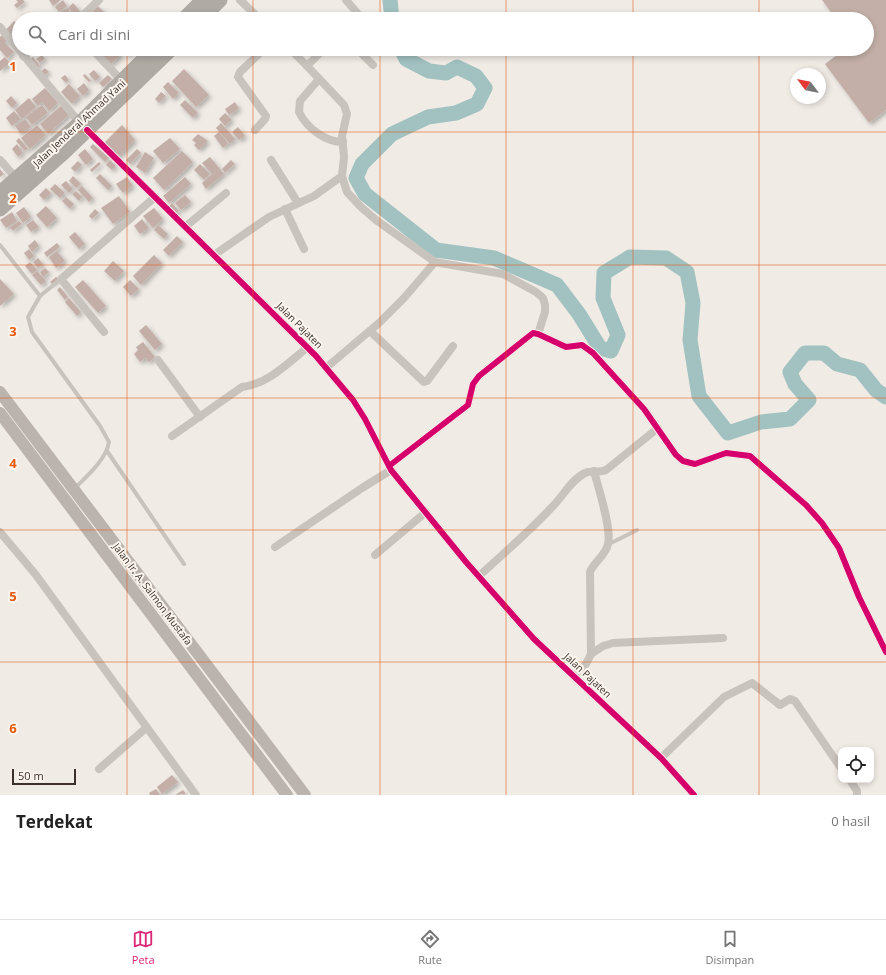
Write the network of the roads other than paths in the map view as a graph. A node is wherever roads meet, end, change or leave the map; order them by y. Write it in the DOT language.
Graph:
graph roads {
  1 [pos="99,0"];
  2 [pos="203,0"];
  3 [pos="220,0"];
  4 [pos="240,0"];
  5 [pos="346,0"];
  6 [pos="86,12"];
  7 [pos="191,12"];
  8 [pos="208,12"];
  9 [pos="253,12"];
  10 [pos="357,12"];
  11 [pos="0,27"];
  12 [pos="12,42"];
  13 [pos="23,56"];
  14 [pos="99,56"];
  15 [pos="147,56"];
  16 [pos="162,56"];
  17 [pos="257,56"];
  18 [pos="297,56"];
  19 [pos="317,56"];
  20 [pos="364,56"];
  21 [pos="372,65"];
  22 [pos="307,66"];
  23 [pos="319,79"];
  24 [pos="122,81"];
  25 [pos="83,127"];
  26 [pos="255,130"];
  27 [pos="342,142"];
  28 [pos="0,160"];
  29 [pos="271,160"];
  30 [pos="342,176"];
  31 [pos="17,179"];
  32 [pos="0,193"];
  33 [pos="226,193"];
  34 [pos="156,197"];
  35 [pos="298,203"];
  36 [pos="0,209"];
  37 [pos="285,209"];
  38 [pos="185,227"];
  39 [pos="0,245"];
  40 [pos="304,249"];
  41 [pos="214,255"];
  42 [pos="435,262"];
  43 [pos="61,279"];
  44 [pos="40,296"];
  45 [pos="370,331"];
  46 [pos="104,332"];
  47 [pos="538,334"];
  48 [pos="453,346"];
  49 [pos="308,347"];
  50 [pos="158,360"];
  51 [pos="327,367"];
  52 [pos="0,392"];
  53 [pos="0,413"];
  54 [pos="200,417"];
  55 [pos="658,428"];
  56 [pos="172,436"];
  57 [pos="107,451"];
  58 [pos="390,468"];
  59 [pos="594,471"];
  60 [pos="74,490"];
  61 [pos="426,512"];
  62 [pos="637,530"];
  63 [pos="0,532"];
  64 [pos="608,544"];
  65 [pos="275,547"];
  66 [pos="375,555"];
  67 [pos="184,564"];
  68 [pos="479,576"];
  69 [pos="723,638"];
  70 [pos="886,652"];
  71 [pos="591,654"];
  72 [pos="574,676"];
  73 [pos="146,728"];
  74 [pos="661,758"];
  75 [pos="838,764"];
  76 [pos="99,769"];
  77 [pos="852,783"];
  78 [pos="196,795"];
  79 [pos="288,795"];
  80 [pos="306,795"];
  81 [pos="694,795"];
  82 [pos="857,795"];
  1 -- 6 [label="street"];
  2 -- 7 [label="highway"];
  3 -- 8 [label="highway"];
  4 -- 9 [label="street"];
  5 -- 10 [label="street"];
  11 -- 12 [label="street, Jalan Pajaten"];
  13 -- 25 [label="street, Jalan Pajaten"];
  14 -- 24 [label="street"];
  15 -- 24 [label="highway, Jalan Jenderal Ahmad Yani"];
  16 -- 25 [label="highway, Jalan Jenderal Ahmad Yani"];
  17 -- 26 [label="street"];
  18 -- 22 [label="street"];
  19 -- 22 [label="street"];
  20 -- 21 [label="street"];
  22 -- 23 [label="street"];
  23 -- 27 [label="street"];
  23 -- 27 [label="street"];
  24 -- 25 [label="highway, Jalan Jenderal Ahmad Yani"];
  25 -- 31 [label="highway, Jalan Jenderal Ahmad Yani"];
  25 -- 34 [label="street, Jalan Pajaten"];
  25 -- 36 [label="highway, Jalan Jenderal Ahmad Yani"];
  27 -- 30 [label="street"];
  28 -- 31 [label="street"];
  29 -- 35 [label="street"];
  30 -- 35 [label="street"];
  30 -- 42 [label="street"];
  31 -- 32 [label="highway, Jalan Jenderal Ahmad Yani"];
  33 -- 38 [label="street"];
  34 -- 38 [label="street, Jalan Pajaten"];
  34 -- 43 [label="street"];
  35 -- 37 [label="street"];
  37 -- 40 [label="street"];
  37 -- 41 [label="street"];
  38 -- 41 [label="street, Jalan Pajaten"];
  39 -- 44 [label="lane"];
  41 -- 49 [label="street, Jalan Pajaten"];
  42 -- 45 [label="street"];
  42 -- 47 [label="street"];
  43 -- 44 [label="lane"];
  43 -- 46 [label="street"];
  44 -- 57 [label="lane"];
  45 -- 48 [label="street"];
  45 -- 51 [label="street"];
  47 -- 55 [label="street"];
  47 -- 58 [label="street"];
  49 -- 51 [label="street, Jalan Pajaten"];
  49 -- 54 [label="street"];
  50 -- 54 [label="street"];
  51 -- 58 [label="street, Jalan Pajaten"];
  52 -- 60 [label="street, Jalan Ir. A. Salmon Mustafa"];
  53 -- 79 [label="street, Jalan Ir. A. Salmon Mustafa"];
  54 -- 56 [label="street"];
  55 -- 59 [label="street"];
  55 -- 70 [label="street"];
  57 -- 60 [label="lane"];
  57 -- 67 [label="lane"];
  58 -- 61 [label="street, Jalan Pajaten"];
  58 -- 65 [label="street"];
  59 -- 64 [label="street"];
  59 -- 68 [label="street"];
  60 -- 80 [label="street, Jalan Ir. A. Salmon Mustafa"];
  61 -- 66 [label="street"];
  61 -- 68 [label="street, Jalan Pajaten"];
  62 -- 64 [label="lane"];
  63 -- 73 [label="street"];
  64 -- 71 [label="street"];
  68 -- 72 [label="street, Jalan Pajaten"];
  69 -- 71 [label="street"];
  71 -- 72 [label="street"];
  72 -- 74 [label="street, Jalan Pajaten"];
  73 -- 76 [label="street"];
  73 -- 78 [label="street"];
  74 -- 75 [label="street"];
  74 -- 81 [label="street, Jalan Pajaten"];
  77 -- 82 [label="street"];
}
